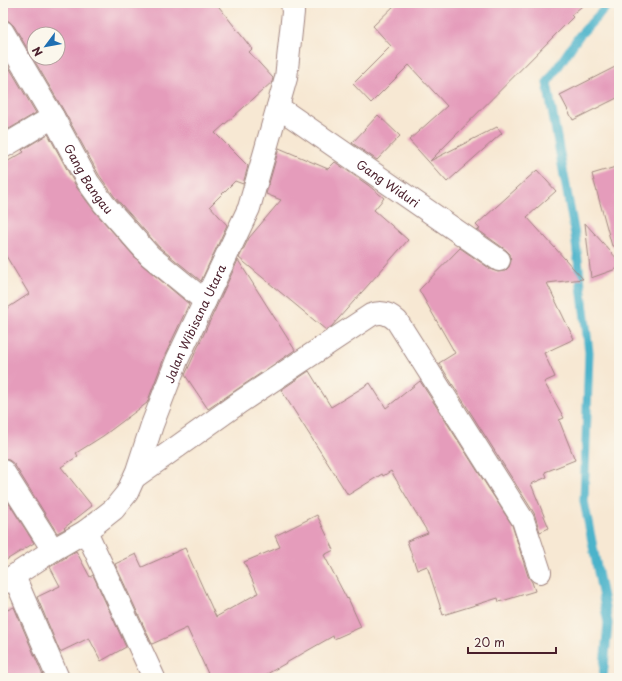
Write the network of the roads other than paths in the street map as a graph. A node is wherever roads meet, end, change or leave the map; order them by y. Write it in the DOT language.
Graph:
graph roads {
  1 [pos="292,3"];
  2 [pos="3,32"];
  3 [pos="278,107"];
  4 [pos="53,117"];
  5 [pos="3,148"];
  6 [pos="499,260"];
  7 [pos="205,302"];
  8 [pos="3,471"];
  9 [pos="135,477"];
  10 [pos="86,531"];
  11 [pos="53,550"];
  12 [pos="540,572"];
  13 [pos="9,580"];
  14 [pos="58,678"];
  15 [pos="154,678"];
  1 -- 3 [label="street, Jalan Wibisana Utara"];
  2 -- 4 [label="street, Gang Bangau"];
  3 -- 6 [label="street, Gang Widuri"];
  3 -- 7 [label="street, Jalan Wibisana Utara"];
  4 -- 5 [label="street"];
  4 -- 7 [label="street, Gang Bangau"];
  7 -- 9 [label="street, Jalan Wibisana Utara"];
  8 -- 11 [label="street"];
  9 -- 10 [label="street, Jalan Wibisana Utara"];
  9 -- 12 [label="street"];
  10 -- 11 [label="street, Jalan Wibisana Utara"];
  10 -- 15 [label="street"];
  11 -- 13 [label="street, Jalan Wibisana Utara"];
  13 -- 14 [label="street"];
}
